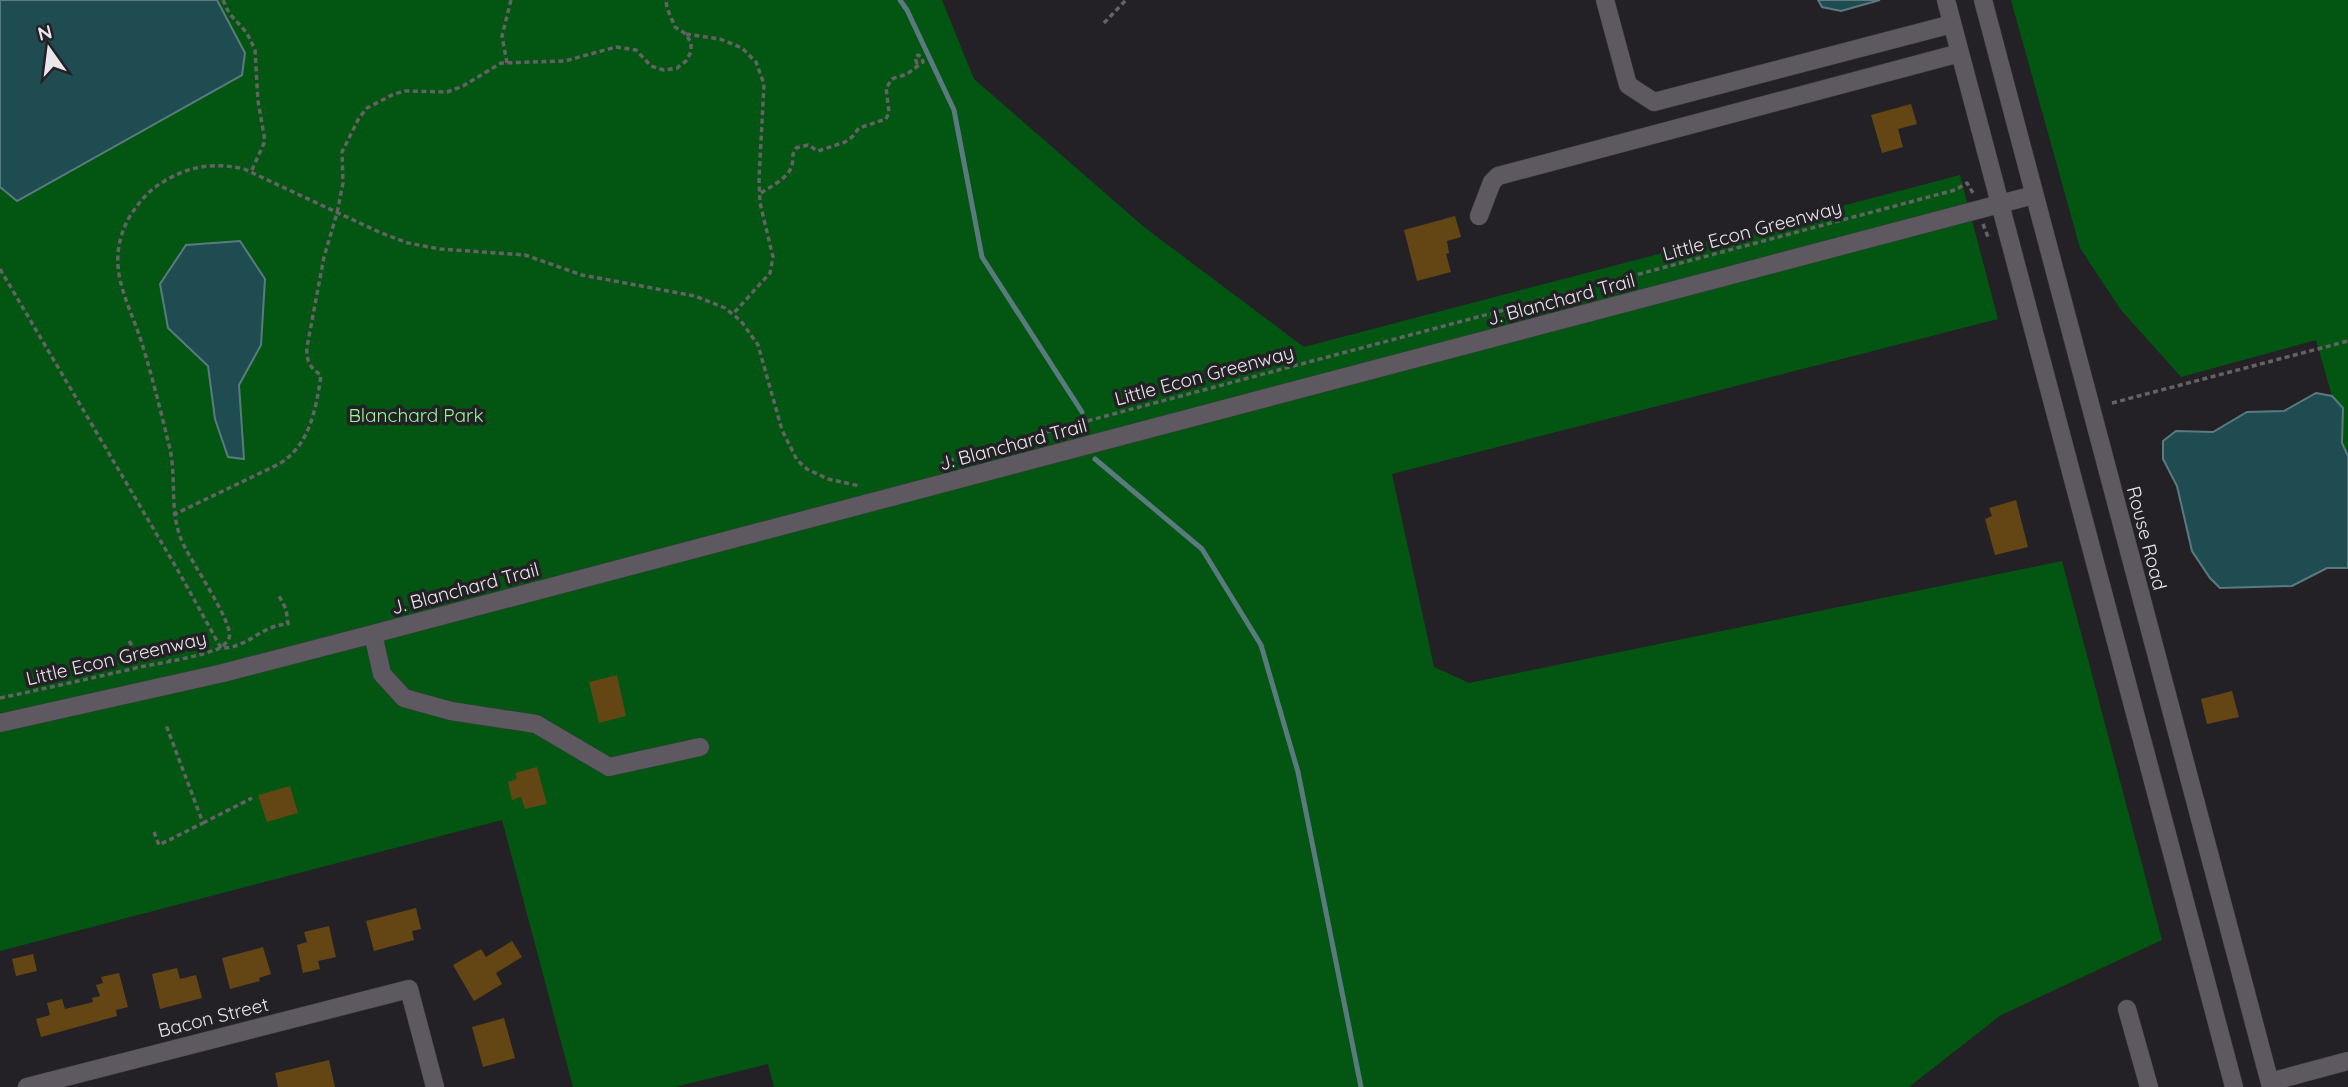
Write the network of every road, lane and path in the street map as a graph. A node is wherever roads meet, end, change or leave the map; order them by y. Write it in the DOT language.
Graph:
graph roads {
  1 [pos="223,0"];
  2 [pos="511,0"];
  3 [pos="666,0"];
  4 [pos="1126,0"];
  5 [pos="1605,0"];
  6 [pos="1946,0"];
  7 [pos="1983,0"];
  8 [pos="1104,23"];
  9 [pos="1952,24"];
  10 [pos="686,34"];
  11 [pos="1960,53"];
  12 [pos="507,63"];
  13 [pos="918,66"];
  14 [pos="251,172"];
  15 [pos="1970,187"];
  16 [pos="761,193"];
  17 [pos="2034,195"];
  18 [pos="2000,204"];
  19 [pos="337,213"];
  20 [pos="1479,216"];
  21 [pos="0,269"];
  22 [pos="733,313"];
  23 [pos="2348,341"];
  24 [pos="2112,403"];
  25 [pos="932,468"];
  26 [pos="867,486"];
  27 [pos="173,515"];
  28 [pos="279,596"];
  29 [pos="373,634"];
  30 [pos="129,641"];
  31 [pos="221,648"];
  32 [pos="170,661"];
  33 [pos="0,698"];
  34 [pos="0,723"];
  35 [pos="166,726"];
  36 [pos="700,747"];
  37 [pos="252,798"];
  38 [pos="202,823"];
  39 [pos="154,831"];
  40 [pos="2127,1009"];
  41 [pos="2348,1061"];
  42 [pos="2270,1085"];
  43 [pos="27,1087"];
  44 [pos="435,1087"];
  45 [pos="2149,1087"];
  46 [pos="2234,1087"];
  1 -- 14 [label="path"];
  2 -- 12 [label="path"];
  3 -- 10 [label="path"];
  4 -- 8 [label="path"];
  5 -- 9 [label="street"];
  6 -- 9 [label="street"];
  7 -- 17 [label="street, Rouse Road"];
  9 -- 11 [label="street"];
  10 -- 12 [label="path"];
  10 -- 16 [label="path"];
  11 -- 18 [label="street"];
  11 -- 20 [label="street"];
  12 -- 19 [label="path"];
  13 -- 16 [label="path"];
  14 -- 19 [label="path, Little Econ Greenway"];
  14 -- 27 [label="path, Little Econ Greenway"];
  15 -- 25 [label="path, Little Econ Greenway"];
  16 -- 22 [label="path"];
  17 -- 18 [label="street, J. Blanchard Trail"];
  17 -- 42 [label="street, Rouse Road"];
  18 -- 29 [label="street, J. Blanchard Trail"];
  18 -- 46 [label="street"];
  19 -- 22 [label="path, Little Econ Greenway"];
  19 -- 27 [label="path"];
  21 -- 31 [label="path"];
  22 -- 26 [label="path, Little Econ Greenway"];
  23 -- 24 [label="path"];
  27 -- 31 [label="path, Little Econ Greenway"];
  28 -- 31 [label="path"];
  29 -- 34 [label="street, J. Blanchard Trail"];
  29 -- 36 [label="street"];
  30 -- 32 [label="path"];
  31 -- 32 [label="path, Little Econ Greenway"];
  32 -- 33 [label="path, Little Econ Greenway"];
  35 -- 38 [label="path"];
  37 -- 38 [label="path"];
  38 -- 39 [label="path"];
  40 -- 45 [label="street"];
  41 -- 42 [label="street"];
  43 -- 44 [label="street, Bacon Street"];
}
